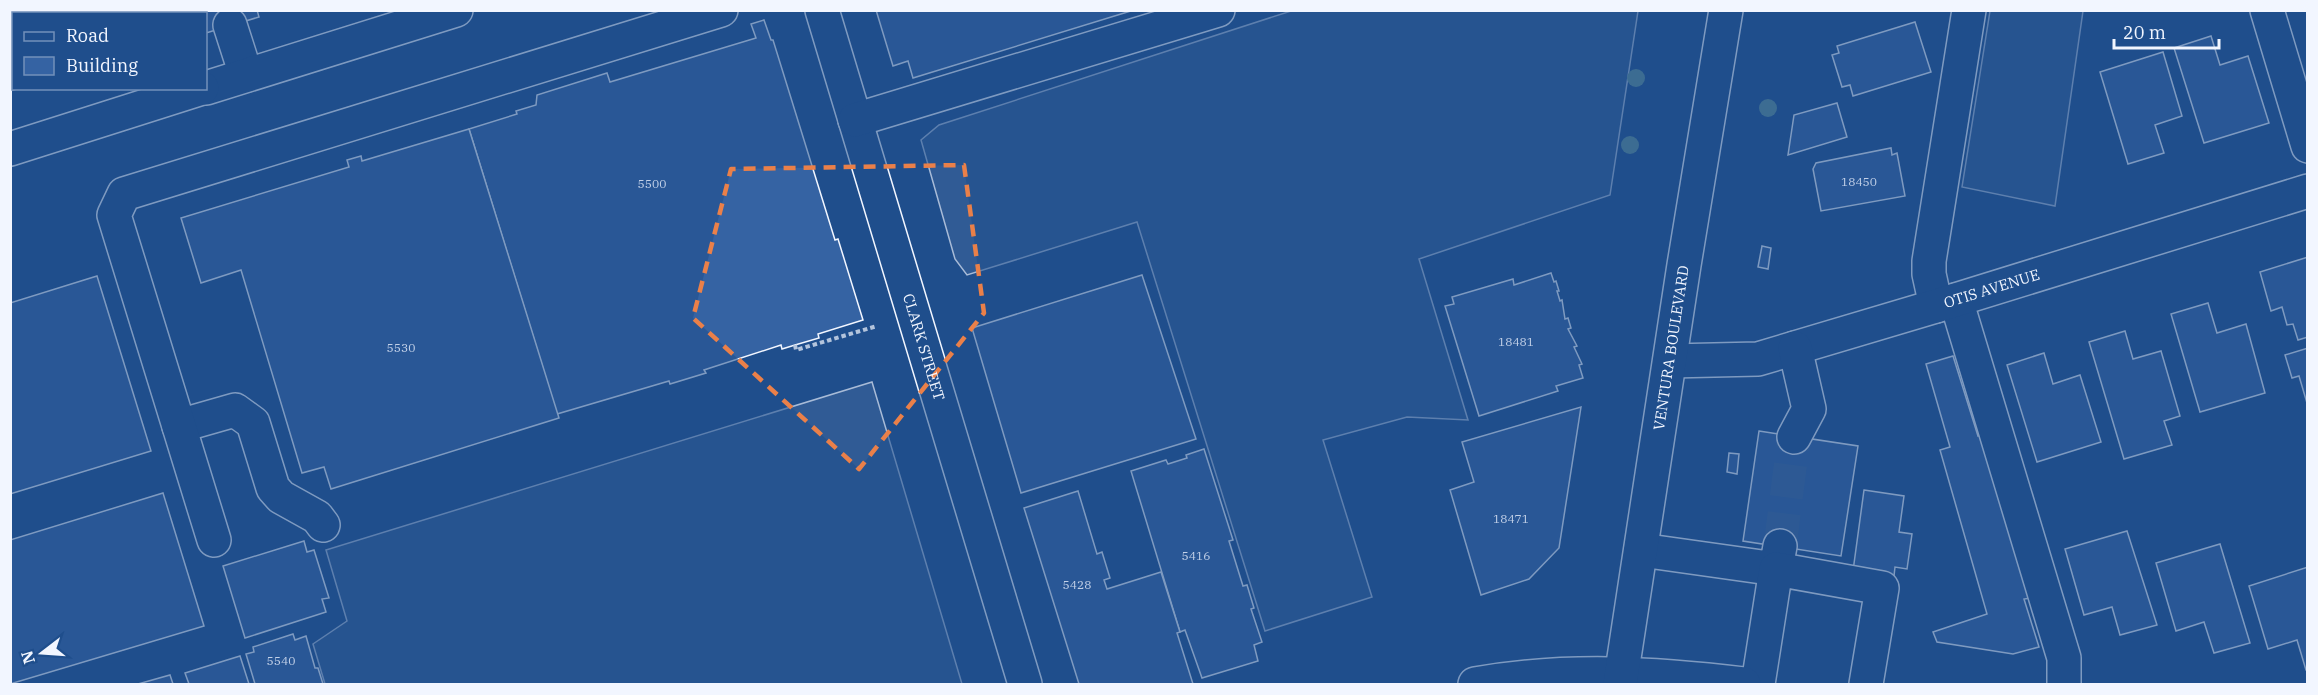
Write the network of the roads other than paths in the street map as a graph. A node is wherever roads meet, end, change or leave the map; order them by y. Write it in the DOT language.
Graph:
graph roads {
  1 [pos="721,10"];
  2 [pos="822,10"];
  3 [pos="1218,10"];
  4 [pos="1726,10"];
  5 [pos="1969,10"];
  6 [pos="2267,10"];
  7 [pos="450,11"];
  8 [pos="230,25"];
  9 [pos="246,75"];
  10 [pos="207,87"];
  11 [pos="198,90"];
  12 [pos="855,120"];
  13 [pos="2307,146"];
  14 [pos="10,149"];
  15 [pos="2307,191"];
  16 [pos="1946,303"];
  17 [pos="1795,348"];
  18 [pos="1670,361"];
  19 [pos="179,426"];
  20 [pos="1794,437"];
  21 [pos="323,525"];
  22 [pos="214,540"];
  23 [pos="1641,550"];
  24 [pos="1778,558"];
  25 [pos="1621,679"];
  26 [pos="1024,684"];
  27 [pos="1475,684"];
  28 [pos="1744,684"];
  29 [pos="1758,684"];
  30 [pos="1866,684"];
  31 [pos="2064,684"];
  1 -- 19 [label="street"];
  2 -- 12 [label="street, CLARK STREET"];
  3 -- 12 [label="street"];
  4 -- 18 [label="street, VENTURA BOULEVARD"];
  5 -- 16 [label="street"];
  6 -- 13 [label="street"];
  7 -- 9 [label="street"];
  8 -- 9 [label="street"];
  9 -- 10 [label="street"];
  11 -- 14 [label="street"];
  12 -- 26 [label="street, CLARK STREET"];
  15 -- 16 [label="street, OTIS AVENUE"];
  16 -- 17 [label="street, OTIS AVENUE"];
  16 -- 31 [label="street"];
  17 -- 18 [label="street, OTIS AVENUE"];
  17 -- 20 [label="street"];
  18 -- 23 [label="street, VENTURA BOULEVARD"];
  19 -- 21 [label="street"];
  19 -- 22 [label="street"];
  23 -- 24 [label="street"];
  23 -- 25 [label="street, VENTURA BOULEVARD"];
  24 -- 29 [label="street"];
  24 -- 30 [label="street"];
  25 -- 27 [label="street"];
  25 -- 28 [label="street"];
}
